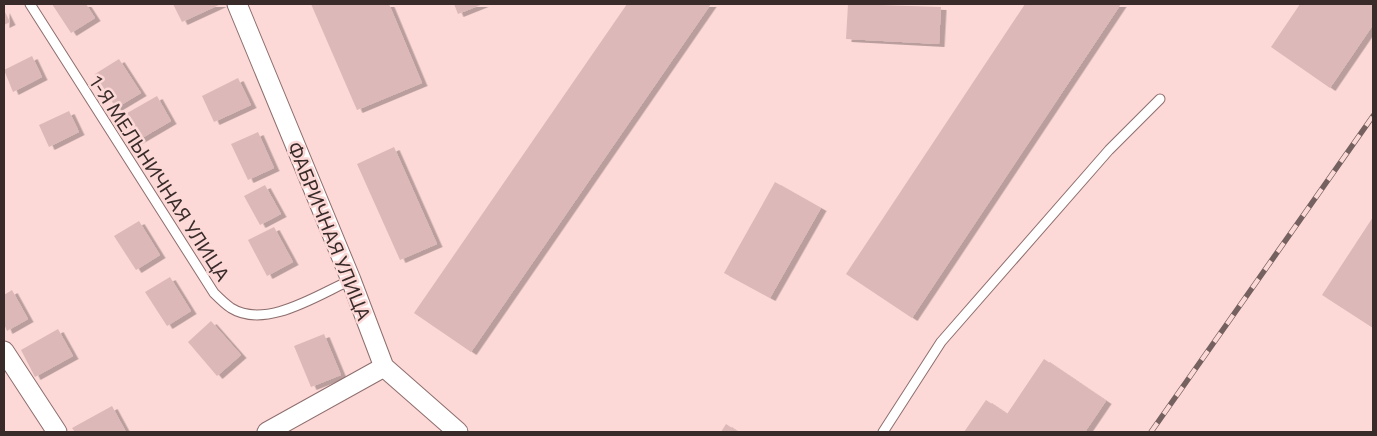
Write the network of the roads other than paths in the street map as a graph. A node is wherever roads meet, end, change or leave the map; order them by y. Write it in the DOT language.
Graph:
graph roads {
  1 [pos="30,4"];
  2 [pos="237,4"];
  3 [pos="1160,99"];
  4 [pos="351,280"];
  5 [pos="4,350"];
  6 [pos="384,367"];
  7 [pos="56,432"];
  8 [pos="267,432"];
  9 [pos="458,432"];
  10 [pos="883,432"];
  1 -- 4 [label="lane, 1-Я МЕЛЬНИЧНАЯ УЛИЦА"];
  2 -- 4 [label="street, ФАБРИЧНАЯ УЛИЦА"];
  3 -- 10 [label="lane"];
  4 -- 6 [label="street, ФАБРИЧНАЯ УЛИЦА"];
  5 -- 7 [label="street"];
  6 -- 8 [label="street"];
  6 -- 9 [label="street, ФАБРИЧНАЯ УЛИЦА"];
}
